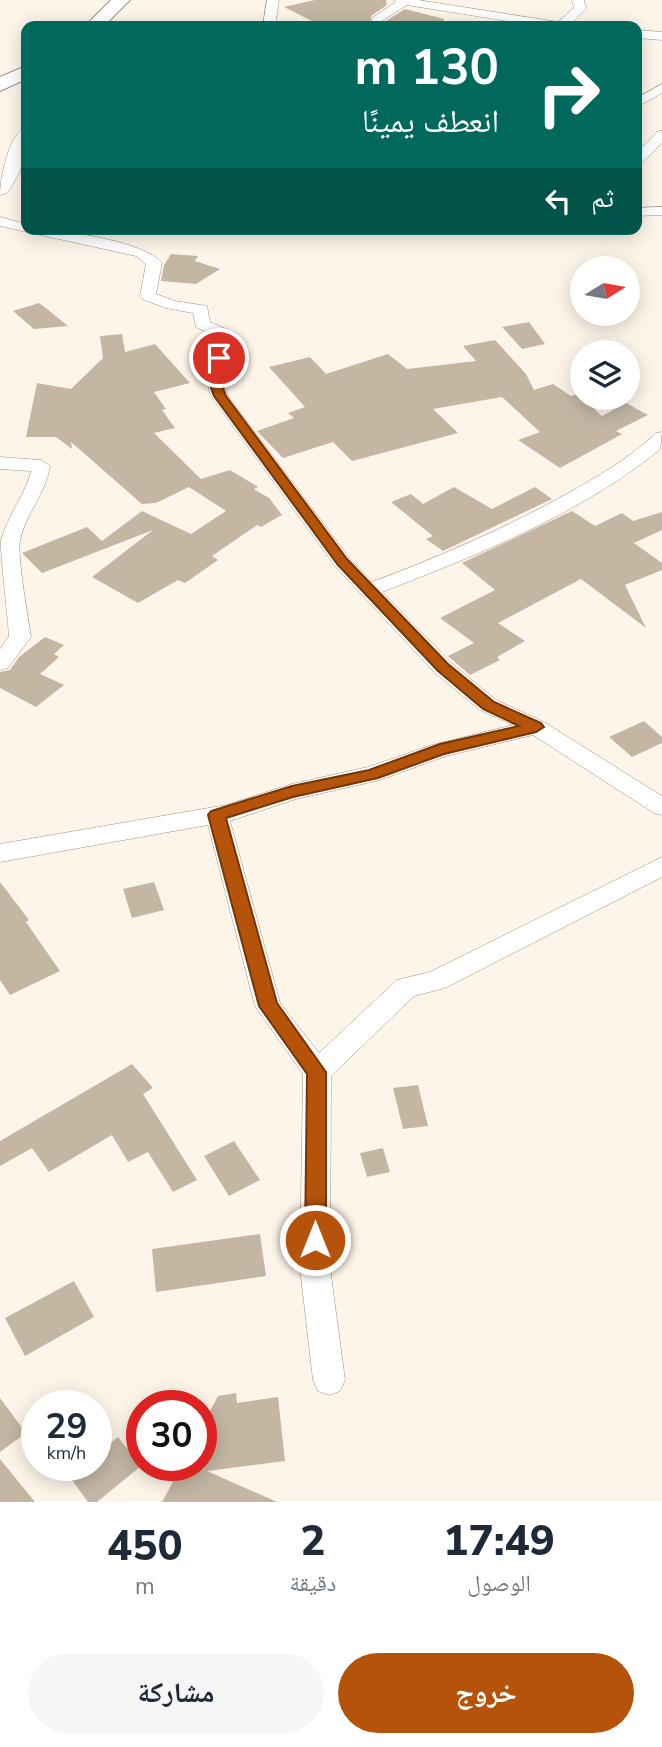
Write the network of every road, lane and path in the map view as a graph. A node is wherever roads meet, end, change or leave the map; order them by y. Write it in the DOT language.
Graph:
graph roads {
  1 [pos="121,0"];
  2 [pos="273,0"];
  3 [pos="400,0"];
  4 [pos="407,0"];
  5 [pos="578,0"];
  6 [pos="376,20"];
  7 [pos="99,21"];
  8 [pos="270,21"];
  9 [pos="531,21"];
  10 [pos="567,21"];
  11 [pos="642,34"];
  12 [pos="662,36"];
  13 [pos="21,74"];
  14 [pos="0,85"];
  15 [pos="662,88"];
  16 [pos="642,100"];
  17 [pos="662,135"];
  18 [pos="21,148"];
  19 [pos="642,155"];
  20 [pos="0,189"];
  21 [pos="662,211"];
  22 [pos="642,212"];
  23 [pos="0,221"];
  24 [pos="21,227"];
  25 [pos="59,235"];
  26 [pos="662,437"];
  27 [pos="642,458"];
  28 [pos="0,463"];
  29 [pos="662,464"];
  30 [pos="370,590"];
  31 [pos="0,663"];
  32 [pos="536,727"];
  33 [pos="662,807"];
  34 [pos="216,815"];
  35 [pos="0,853"];
  36 [pos="662,866"];
  37 [pos="317,1072"];
  38 [pos="329,1380"];
  1 -- 7 [label="main road"];
  2 -- 8 [label="street"];
  3 -- 4 [label="street"];
  4 -- 6 [label="street"];
  4 -- 9 [label="street"];
  5 -- 10 [label="street"];
  11 -- 12 [label="street"];
  13 -- 14 [label="main road"];
  15 -- 16 [label="street"];
  17 -- 19 [label="street"];
  18 -- 20 [label="main road"];
  21 -- 22 [label="street"];
  23 -- 24 [label="street"];
  25 -- 30 [label="street"];
  26 -- 27 [label="street"];
  27 -- 29 [label="street"];
  27 -- 30 [label="street"];
  28 -- 31 [label="street"];
  30 -- 32 [label="street"];
  32 -- 33 [label="street"];
  32 -- 34 [label="street"];
  34 -- 35 [label="street"];
  34 -- 37 [label="street"];
  36 -- 37 [label="street"];
  37 -- 38 [label="street"];
}
